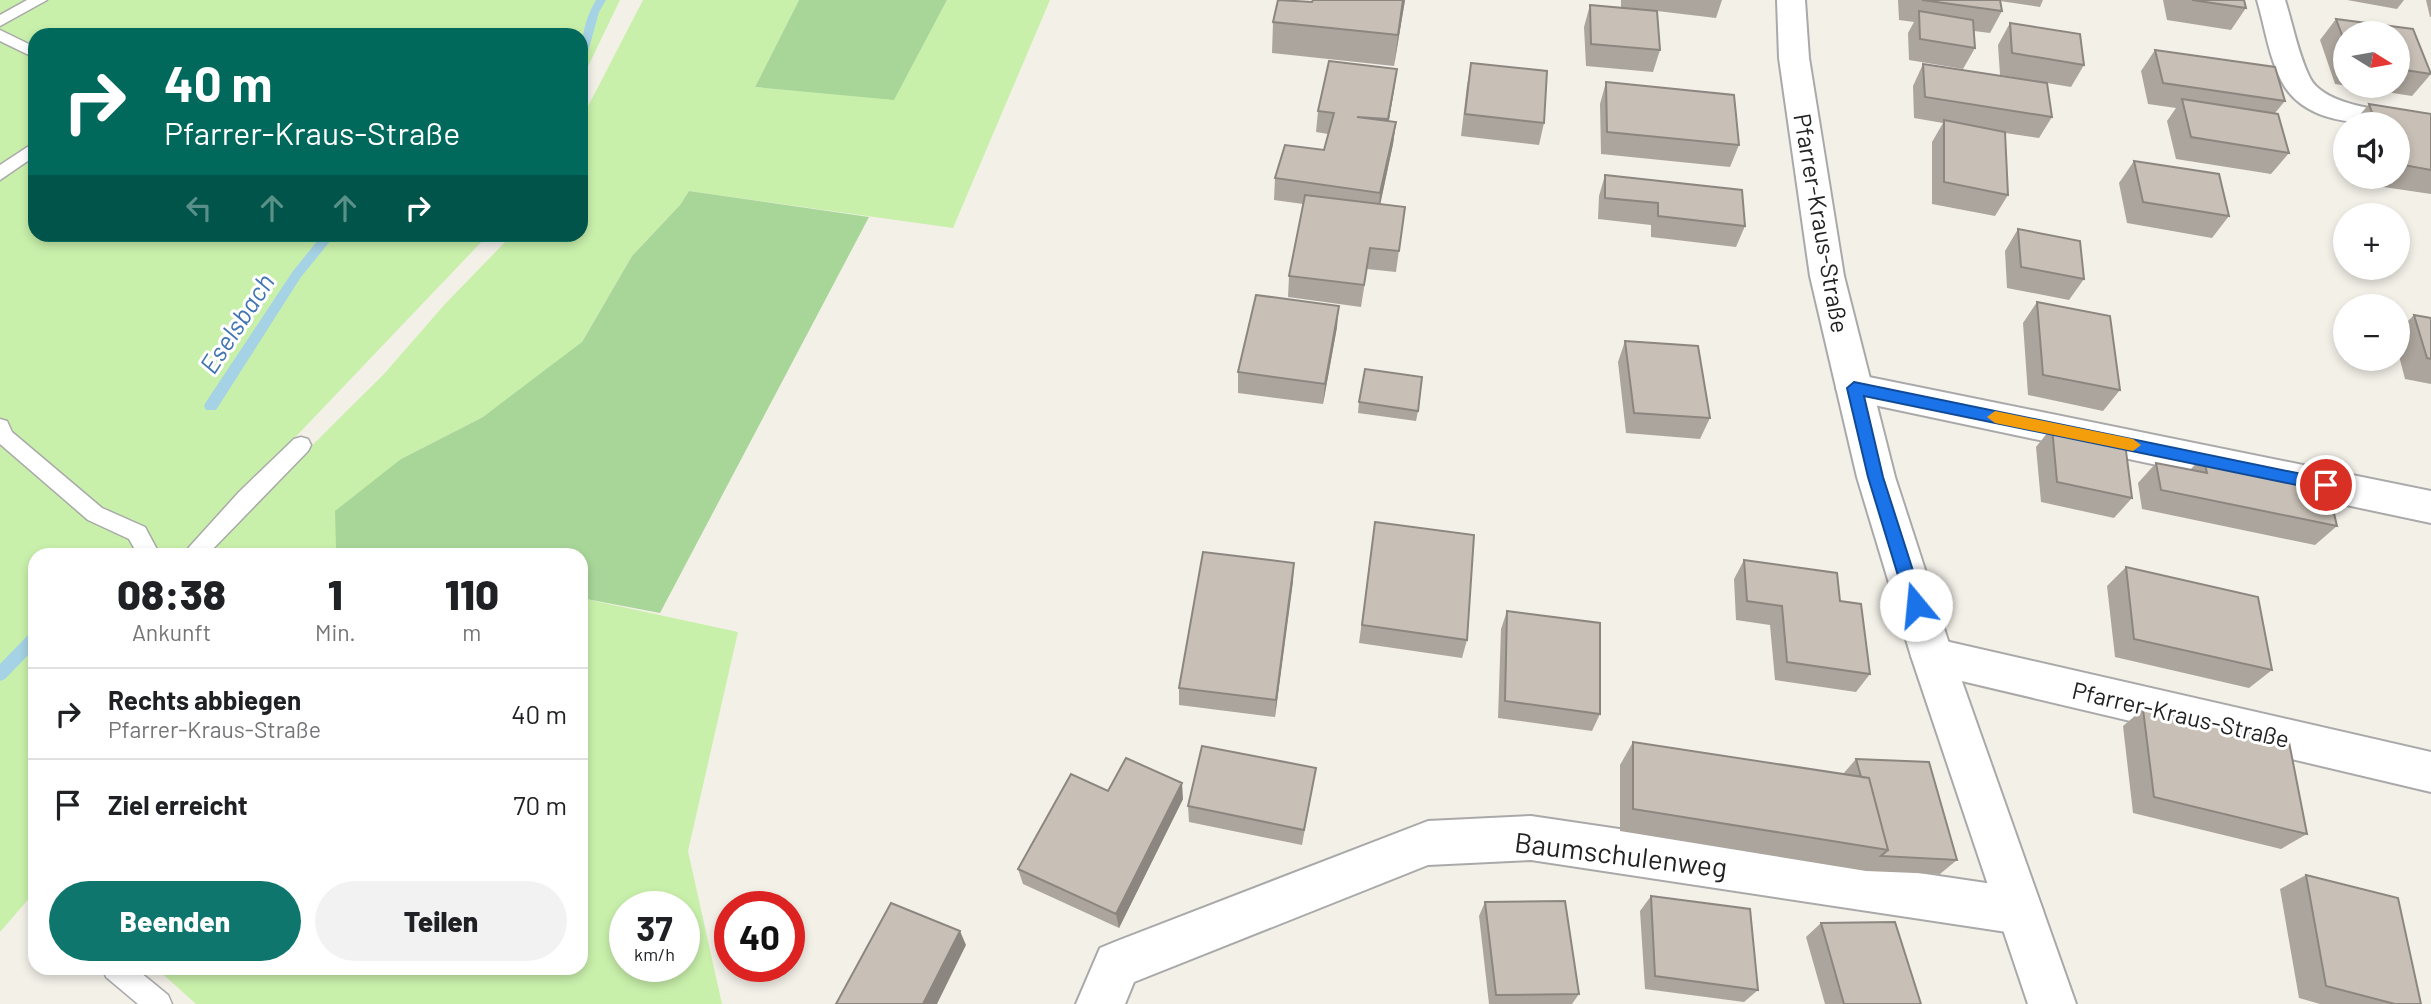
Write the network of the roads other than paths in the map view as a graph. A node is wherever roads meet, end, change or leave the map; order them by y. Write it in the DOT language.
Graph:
graph roads {
  1 [pos="39,0"];
  2 [pos="1791,0"];
  3 [pos="2271,0"];
  4 [pos="0,21"];
  5 [pos="0,35"];
  6 [pos="28,49"];
  7 [pos="2431,126"];
  8 [pos="28,153"];
  9 [pos="0,174"];
  10 [pos="1854,388"];
  11 [pos="0,427"];
  12 [pos="301,446"];
  13 [pos="2431,507"];
  14 [pos="145,548"];
  15 [pos="200,548"];
  16 [pos="1932,656"];
  17 [pos="2431,772"];
  18 [pos="2020,911"];
  19 [pos="124,975"];
  20 [pos="159,1004"];
  21 [pos="1100,1004"];
  22 [pos="2052,1004"];
  1 -- 4 [label="lane"];
  2 -- 10 [label="street, Pfarrer-Kraus-Straße"];
  3 -- 7 [label="street"];
  5 -- 6 [label="lane"];
  8 -- 9 [label="lane"];
  10 -- 13 [label="street"];
  10 -- 16 [label="street, Pfarrer-Kraus-Straße"];
  11 -- 14 [label="lane"];
  12 -- 15 [label="lane"];
  16 -- 17 [label="street, Pfarrer-Kraus-Straße"];
  16 -- 18 [label="street, Pfarrer-Kraus-Straße"];
  18 -- 21 [label="street, Baumschulenweg"];
  18 -- 22 [label="street, Pfarrer-Kraus-Straße"];
  19 -- 20 [label="lane"];
}
